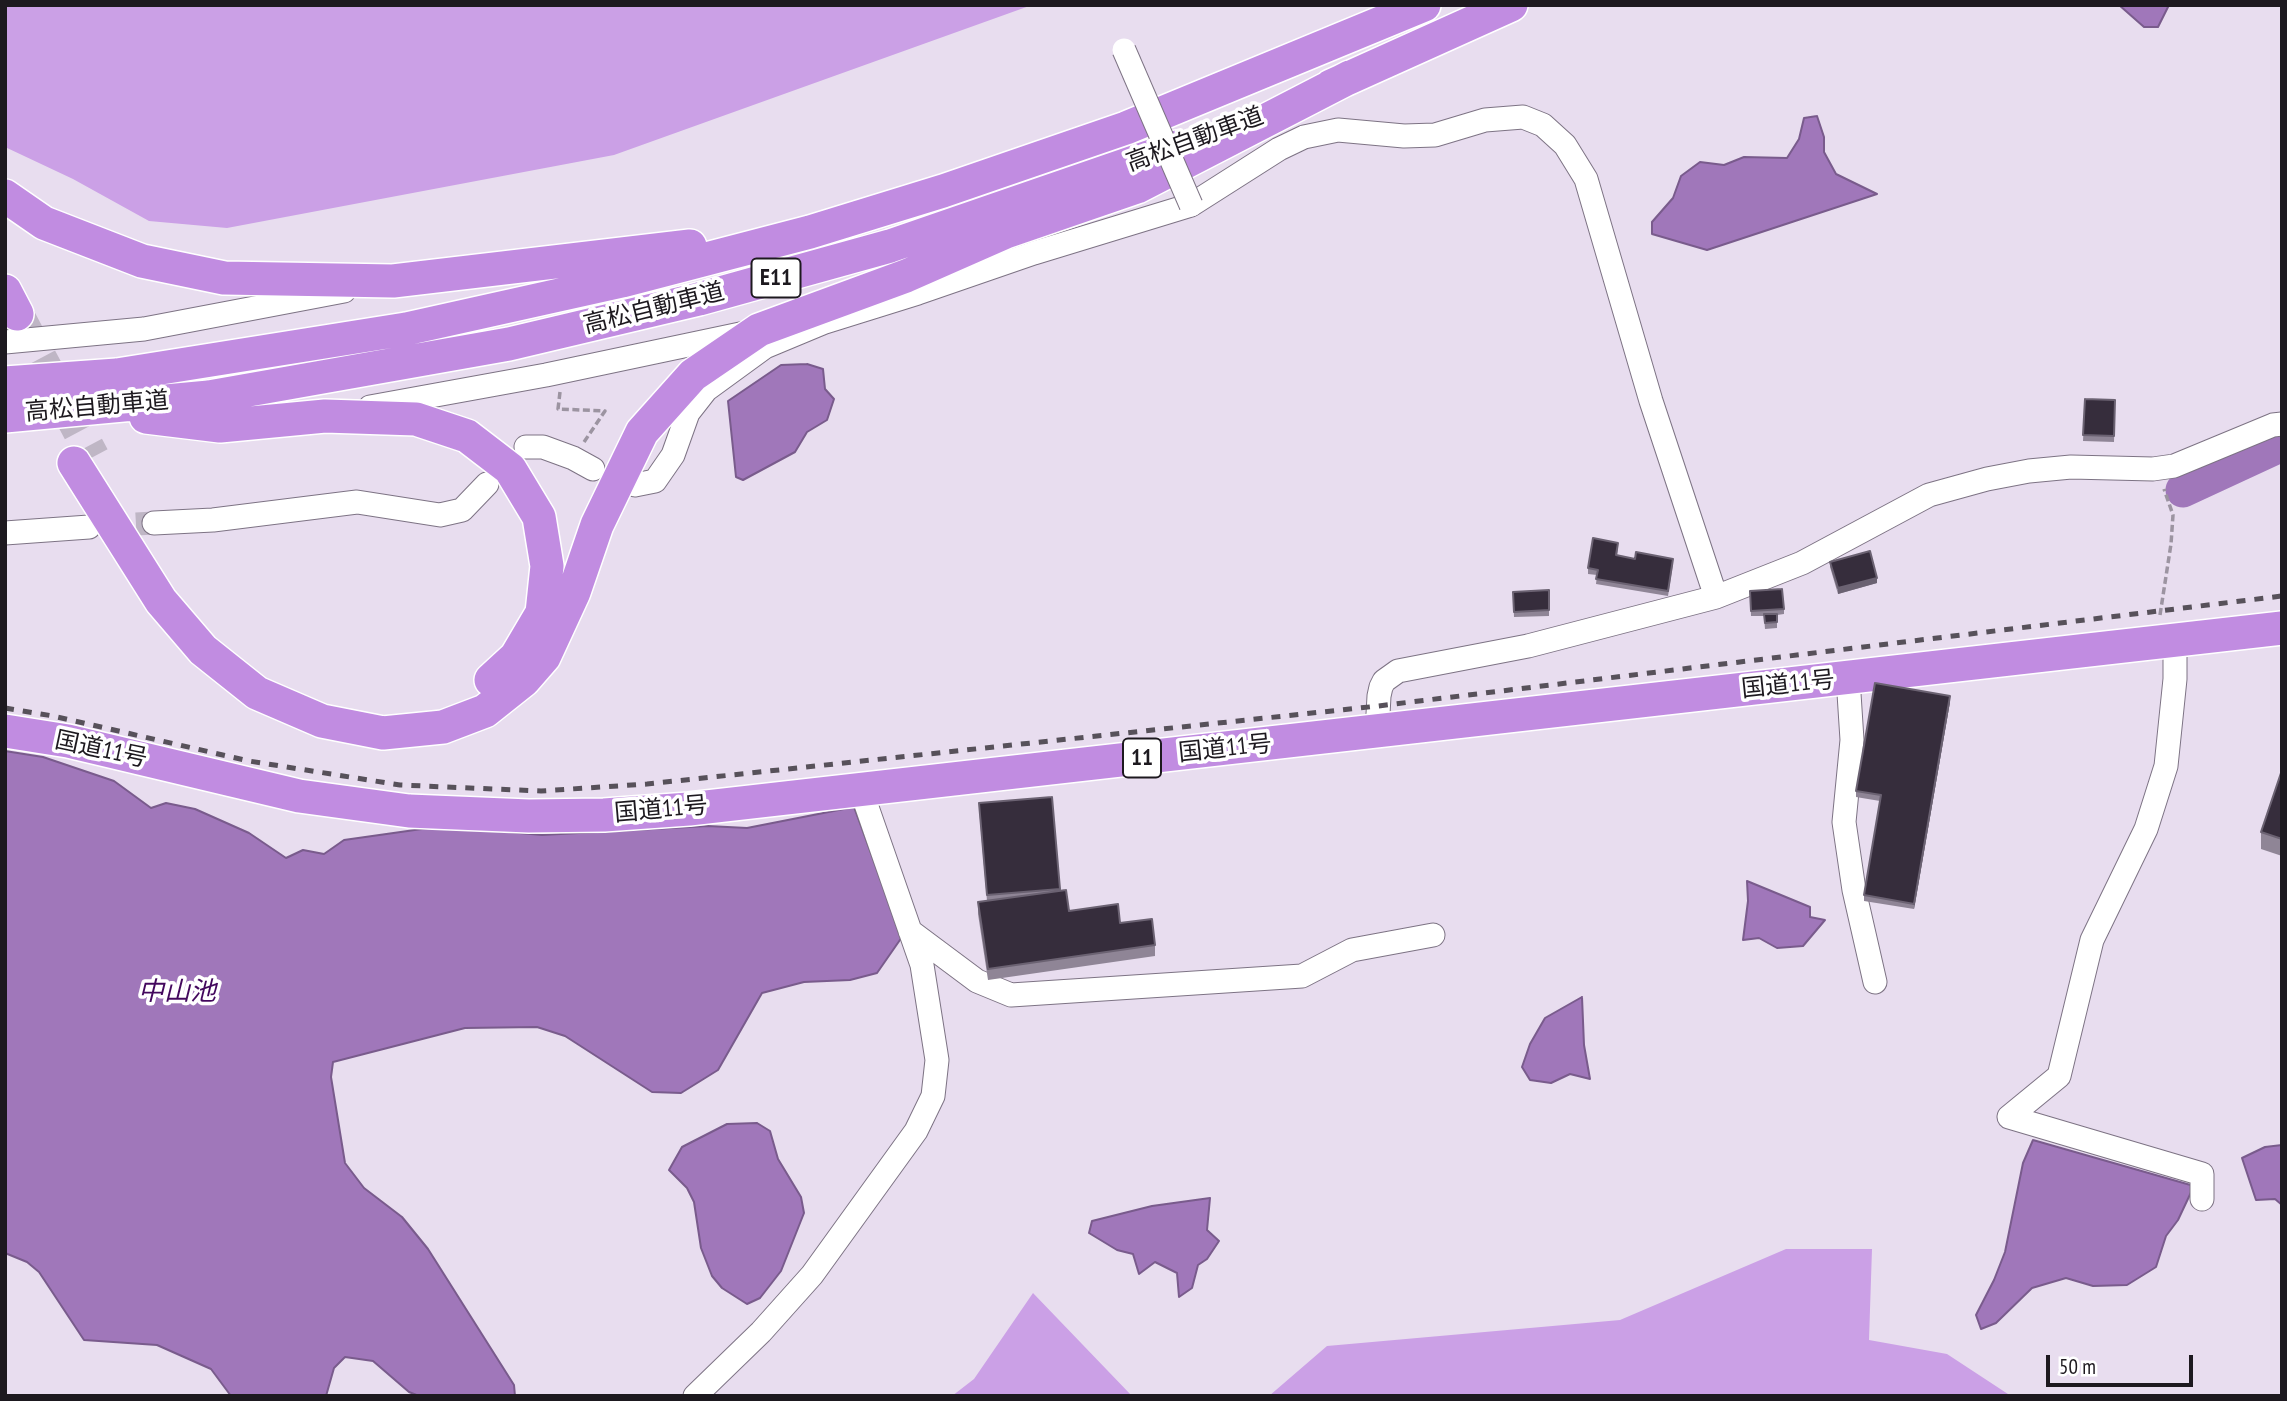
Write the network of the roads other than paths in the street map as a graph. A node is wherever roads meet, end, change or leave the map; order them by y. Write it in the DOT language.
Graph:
graph roads {
  1 [pos="1424,5"];
  2 [pos="1511,5"];
  3 [pos="1124,50"];
  4 [pos="1350,77"];
  5 [pos="5,196"];
  6 [pos="1191,205"];
  7 [pos="810,232"];
  8 [pos="393,281"];
  9 [pos="9,316"];
  10 [pos="758,330"];
  11 [pos="5,383"];
  12 [pos="83,408"];
  13 [pos="326,415"];
  14 [pos="5,416"];
  15 [pos="2282,424"];
  16 [pos="526,447"];
  17 [pos="583,463"];
  18 [pos="487,484"];
  19 [pos="635,485"];
  20 [pos="155,523"];
  21 [pos="89,527"];
  22 [pos="5,533"];
  23 [pos="1716,597"];
  24 [pos="2282,628"];
  25 [pos="2167,642"];
  26 [pos="1848,678"];
  27 [pos="5,731"];
  28 [pos="1377,732"];
  29 [pos="861,790"];
  30 [pos="911,931"];
  31 [pos="1433,935"];
  32 [pos="1875,982"];
  33 [pos="2202,1199"];
  34 [pos="695,1396"];
  1 -- 7 [label="highway, 高松自動車道 / E11"];
  2 -- 4 [label="highway, 高松自動車道 / E11"];
  3 -- 6 [label="street, bridge"];
  4 -- 10 [label="highway"];
  4 -- 12 [label="highway, 高松自動車道 / E11"];
  5 -- 8 [label="highway"];
  6 -- 19 [label="street"];
  6 -- 23 [label="street"];
  7 -- 8 [label="highway"];
  7 -- 11 [label="highway, 高松自動車道 / E11"];
  8 -- 9 [label="street"];
  10 -- 13 [label="street"];
  10 -- 13 [label="highway"];
  12 -- 13 [label="highway"];
  12 -- 14 [label="highway, 高松自動車道 / E11"];
  15 -- 23 [label="street"];
  16 -- 17 [label="street"];
  18 -- 20 [label="street"];
  21 -- 22 [label="street"];
  23 -- 28 [label="street"];
  24 -- 25 [label="highway, 国道11号 / 11"];
  25 -- 26 [label="highway, 国道11号 / 11"];
  25 -- 33 [label="street"];
  26 -- 28 [label="highway, 国道11号 / 11"];
  26 -- 32 [label="street"];
  27 -- 29 [label="highway, 国道11号 / 11"];
  28 -- 29 [label="highway, 国道11号 / 11"];
  29 -- 30 [label="street"];
  30 -- 31 [label="street"];
  30 -- 34 [label="street"];
}
